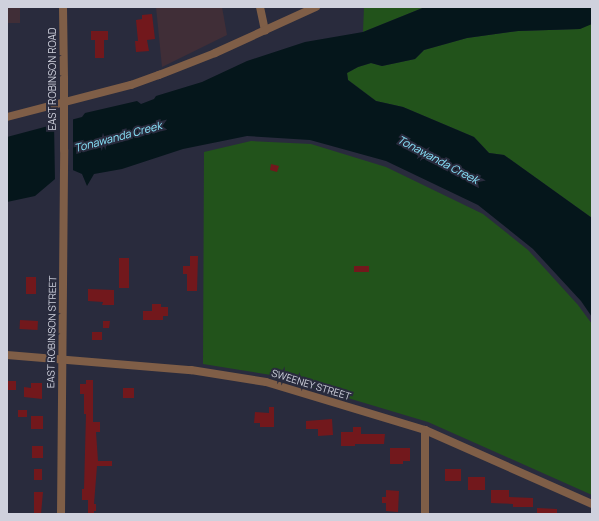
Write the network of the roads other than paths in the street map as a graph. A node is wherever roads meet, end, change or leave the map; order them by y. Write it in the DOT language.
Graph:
graph roads {
  1 [pos="63,7"];
  2 [pos="260,7"];
  3 [pos="316,7"];
  4 [pos="265,30"];
  5 [pos="7,117"];
  6 [pos="64,150"];
  7 [pos="7,355"];
  8 [pos="61,360"];
  9 [pos="425,430"];
  10 [pos="592,504"];
  11 [pos="61,514"];
  12 [pos="425,514"];
  1 -- 6 [label="street, EAST ROBINSON ROAD, bridge"];
  2 -- 4 [label="street"];
  3 -- 4 [label="street"];
  4 -- 5 [label="street"];
  6 -- 8 [label="street, EAST ROBINSON STREET"];
  7 -- 8 [label="street, SWEENEY STREET"];
  8 -- 9 [label="street, SWEENEY STREET"];
  8 -- 11 [label="street, EAST ROBINSON STREET"];
  9 -- 10 [label="street, SWEENEY STREET"];
  9 -- 12 [label="street"];
}
